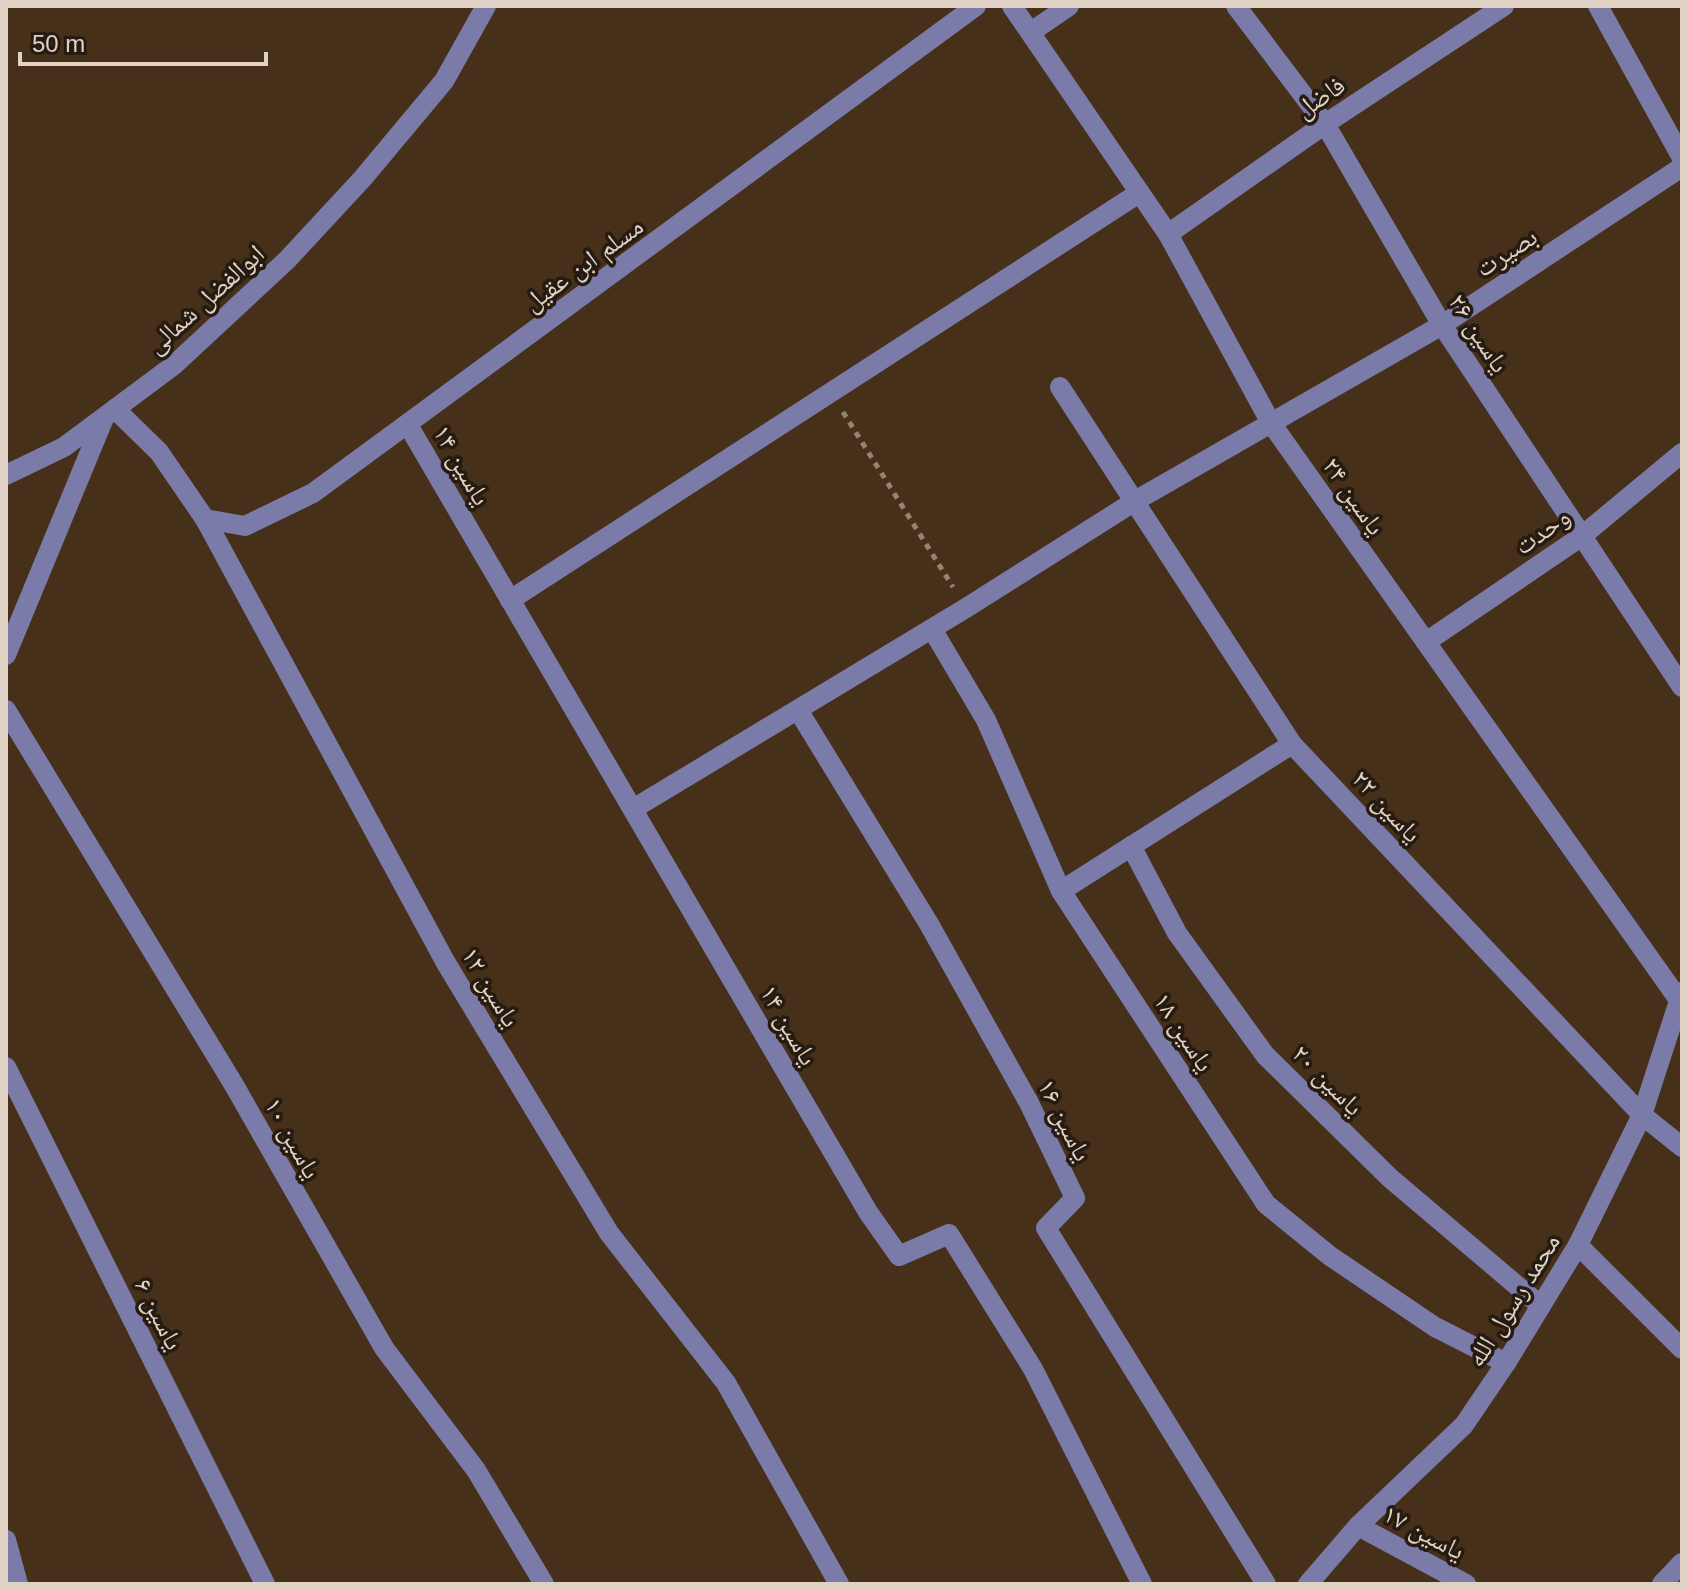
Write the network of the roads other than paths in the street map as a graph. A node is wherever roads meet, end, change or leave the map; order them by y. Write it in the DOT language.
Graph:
graph roads {
  1 [pos="486,6"];
  2 [pos="976,6"];
  3 [pos="1012,6"];
  4 [pos="1069,6"];
  5 [pos="1236,6"];
  6 [pos="1504,6"];
  7 [pos="1598,6"];
  8 [pos="1031,32"];
  9 [pos="1325,124"];
  10 [pos="1682,158"];
  11 [pos="1682,167"];
  12 [pos="1139,193"];
  13 [pos="1168,234"];
  14 [pos="1442,325"];
  15 [pos="1060,387"];
  16 [pos="109,414"];
  17 [pos="1271,423"];
  18 [pos="408,425"];
  19 [pos="1682,453"];
  20 [pos="6,475"];
  21 [pos="1135,501"];
  22 [pos="205,519"];
  23 [pos="1582,536"];
  24 [pos="510,600"];
  25 [pos="932,629"];
  26 [pos="1426,642"];
  27 [pos="6,655"];
  28 [pos="1682,687"];
  29 [pos="6,710"];
  30 [pos="798,710"];
  31 [pos="1292,744"];
  32 [pos="633,809"];
  33 [pos="1131,846"];
  34 [pos="1061,891"];
  35 [pos="1680,996"];
  36 [pos="6,1067"];
  37 [pos="1642,1115"];
  38 [pos="1682,1147"];
  39 [pos="1578,1245"];
  40 [pos="1541,1306"];
  41 [pos="1682,1349"];
  42 [pos="1506,1363"];
  43 [pos="1358,1526"];
  44 [pos="6,1540"];
  45 [pos="1682,1563"];
  46 [pos="18,1584"];
  47 [pos="265,1584"];
  48 [pos="544,1584"];
  49 [pos="839,1584"];
  50 [pos="1142,1584"];
  51 [pos="1266,1584"];
  52 [pos="1308,1584"];
  53 [pos="1466,1584"];
  54 [pos="1662,1584"];
  1 -- 16 [label="street, ابوالفضل شمالی"];
  2 -- 18 [label="street, مسلم ابن عقیل"];
  3 -- 8 [label="street, یاسین ۲۴"];
  4 -- 8 [label="street"];
  5 -- 9 [label="street, یاسین ۲۶"];
  6 -- 9 [label="street, فاضل"];
  7 -- 10 [label="street"];
  8 -- 12 [label="street, یاسین ۲۴"];
  9 -- 13 [label="street, فاضل"];
  9 -- 14 [label="street, یاسین ۲۶"];
  11 -- 14 [label="street, بصیرت"];
  12 -- 13 [label="street, یاسین ۲۴"];
  12 -- 24 [label="street"];
  13 -- 17 [label="street, یاسین ۲۴"];
  14 -- 17 [label="street, بصیرت"];
  14 -- 23 [label="street, یاسین ۲۶"];
  15 -- 21 [label="street, یاسین ۲۲"];
  16 -- 20 [label="street, ابوالفضل شمالی"];
  16 -- 22 [label="street, یاسین ۱۲"];
  16 -- 27 [label="street"];
  17 -- 21 [label="street, بصیرت"];
  17 -- 26 [label="street, یاسین ۲۴"];
  18 -- 22 [label="street, مسلم ابن عقیل"];
  18 -- 24 [label="street, یاسین ۱۴"];
  19 -- 23 [label="street, وحدت"];
  21 -- 25 [label="street, بصیرت"];
  21 -- 31 [label="street, یاسین ۲۲"];
  22 -- 49 [label="street, یاسین ۱۲"];
  23 -- 26 [label="street, وحدت"];
  23 -- 28 [label="street, یاسین ۲۶"];
  24 -- 32 [label="street, یاسین ۱۴"];
  25 -- 30 [label="street, بصیرت"];
  25 -- 34 [label="street, یاسین ۱۸"];
  26 -- 35 [label="street, یاسین ۲۴"];
  29 -- 48 [label="street, یاسین ۱۰"];
  30 -- 32 [label="street, بصیرت"];
  30 -- 51 [label="street, یاسین ۱۶"];
  31 -- 33 [label="street"];
  31 -- 37 [label="street, یاسین ۲۲"];
  32 -- 50 [label="street, یاسین ۱۴"];
  33 -- 34 [label="street"];
  33 -- 40 [label="street, یاسین ۲۰"];
  34 -- 42 [label="street, یاسین ۱۸"];
  35 -- 37 [label="street, محمد رسول الله"];
  36 -- 47 [label="street, یاسین ۶"];
  37 -- 38 [label="street, یاسین ۲۲"];
  37 -- 39 [label="street, محمد رسول الله"];
  39 -- 40 [label="street, محمد رسول الله"];
  39 -- 41 [label="street"];
  40 -- 42 [label="street, محمد رسول الله"];
  42 -- 43 [label="street, محمد رسول الله"];
  43 -- 52 [label="street, محمد رسول الله"];
  43 -- 53 [label="street, یاسین ۱۷"];
  44 -- 46 [label="street"];
  45 -- 54 [label="street"];
}
